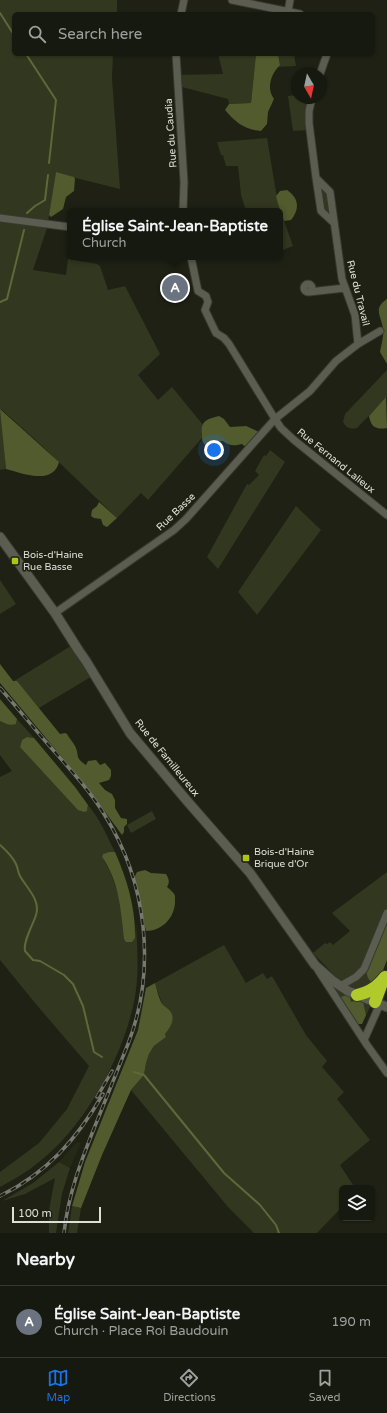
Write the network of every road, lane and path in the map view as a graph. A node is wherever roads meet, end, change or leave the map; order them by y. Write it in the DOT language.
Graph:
graph roads {
  1 [pos="184,0"];
  2 [pos="232,0"];
  3 [pos="290,0"];
  4 [pos="182,12"];
  5 [pos="288,12"];
  6 [pos="176,56"];
  7 [pos="326,56"];
  8 [pos="322,68"];
  9 [pos="312,104"];
  10 [pos="316,178"];
  11 [pos="183,208"];
  12 [pos="0,218"];
  13 [pos="334,223"];
  14 [pos="67,227"];
  15 [pos="192,260"];
  16 [pos="345,288"];
  17 [pos="313,290"];
  18 [pos="380,331"];
  19 [pos="358,344"];
  20 [pos="275,419"];
  21 [pos="387,515"];
  22 [pos="0,537"];
  23 [pos="55,613"];
  24 [pos="387,913"];
  25 [pos="315,965"];
  26 [pos="386,974"];
  27 [pos="340,986"];
  28 [pos="387,989"];
  29 [pos="357,995"];
  30 [pos="381,1004"];
  31 [pos="364,1040"];
  32 [pos="387,1073"];
  1 -- 4 [label="street"];
  2 -- 5 [label="street"];
  3 -- 5 [label="street"];
  6 -- 11 [label="street, Rue du Caudia"];
  7 -- 8 [label="street"];
  9 -- 10 [label="street"];
  10 -- 13 [label="street, Rue du Travail"];
  10 -- 13 [label="street"];
  12 -- 14 [label="street"];
  13 -- 16 [label="street, Rue du Travail"];
  15 -- 20 [label="street, Rue Fernand Lalieux"];
  16 -- 17 [label="street"];
  16 -- 19 [label="street, Rue du Travail"];
  18 -- 19 [label="street, Rue Basse"];
  19 -- 20 [label="street, Rue Basse"];
  20 -- 21 [label="street, Rue Fernand Lalieux"];
  20 -- 23 [label="street, Rue Basse"];
  22 -- 23 [label="street, Rue de Familleureux"];
  23 -- 25 [label="street, Rue de Familleureux"];
  24 -- 27 [label="street"];
  25 -- 27 [label="street, Rue de Familleureux"];
  25 -- 31 [label="street, Rue de Familleureux"];
  26 -- 29 [label="highway"];
  26 -- 30 [label="highway"];
  27 -- 29 [label="street, Rue de Familleureux"];
  28 -- 30 [label="highway"];
  29 -- 30 [label="street, Rue de Familleureux"];
  30 -- 31 [label="street"];
  31 -- 32 [label="street, Rue de Familleureux"];
}
